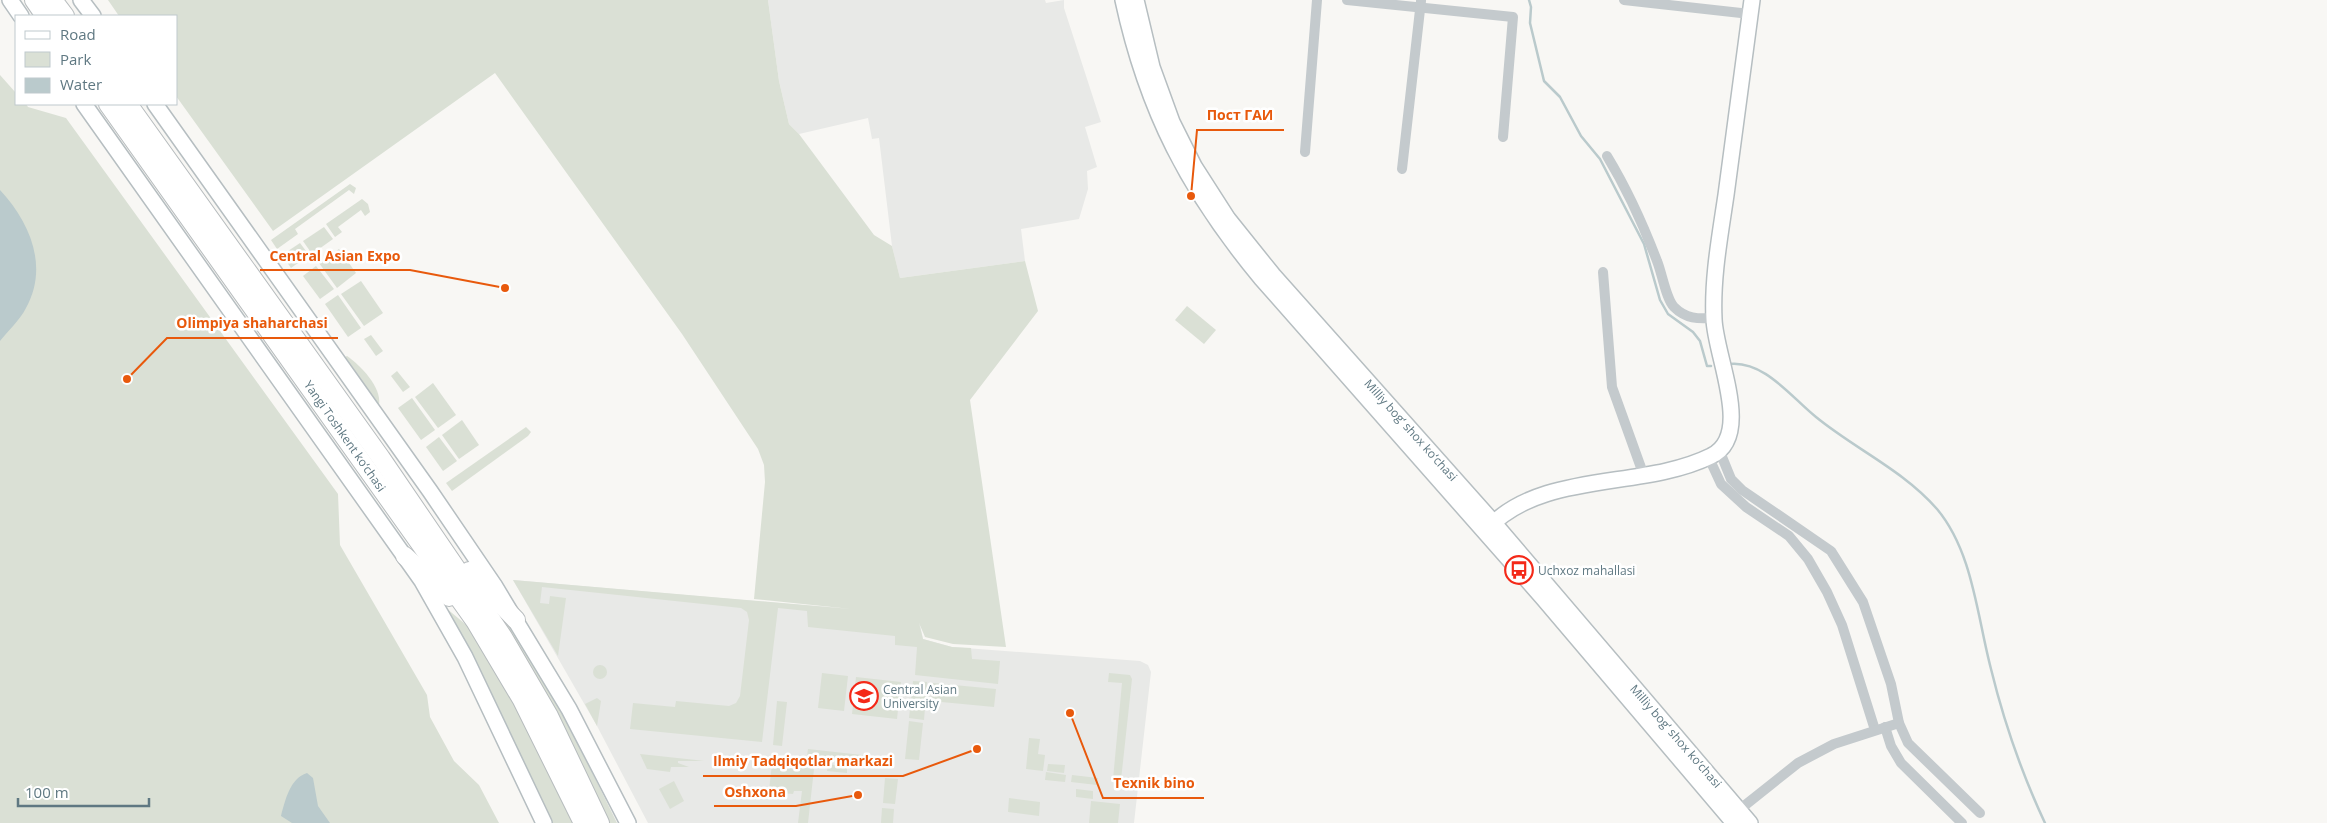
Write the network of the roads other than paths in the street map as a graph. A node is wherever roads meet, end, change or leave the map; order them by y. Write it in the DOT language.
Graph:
graph roads {
  1 [pos="10,0"];
  2 [pos="34,0"];
  3 [pos="53,0"];
  4 [pos="81,0"];
  5 [pos="1122,0"];
  6 [pos="1136,0"];
  7 [pos="1317,0"];
  8 [pos="1347,0"];
  9 [pos="1624,0"];
  10 [pos="1421,3"];
  11 [pos="1751,7"];
  12 [pos="20,15"];
  13 [pos="44,15"];
  14 [pos="64,15"];
  15 [pos="92,15"];
  16 [pos="85,105"];
  17 [pos="109,105"];
  18 [pos="129,105"];
  19 [pos="156,105"];
  20 [pos="1503,137"];
  21 [pos="1305,152"];
  22 [pos="1607,156"];
  23 [pos="1402,169"];
  24 [pos="1603,272"];
  25 [pos="1714,318"];
  26 [pos="1714,455"];
  27 [pos="1644,476"];
  28 [pos="1489,526"];
  29 [pos="435,536"];
  30 [pos="406,556"];
  31 [pos="480,616"];
  32 [pos="516,620"];
  33 [pos="1899,723"];
  34 [pos="1880,729"];
  35 [pos="1980,813"];
  36 [pos="1736,816"];
  37 [pos="544,823"];
  38 [pos="583,823"];
  39 [pos="600,823"];
  40 [pos="628,823"];
  41 [pos="1750,823"];
  42 [pos="1962,823"];
  1 -- 12 [label="main road"];
  2 -- 13 [label="highway"];
  3 -- 14 [label="highway"];
  4 -- 15 [label="main road"];
  5 -- 28 [label="main road, Milliy bog‘ shox ko‘chasi"];
  6 -- 28 [label="main road, Milliy bog‘ shox ko‘chasi"];
  7 -- 21 [label="street"];
  8 -- 10 [label="street"];
  9 -- 11 [label="street"];
  10 -- 20 [label="street"];
  10 -- 23 [label="street"];
  11 -- 25 [label="main road"];
  16 -- 30 [label="main road"];
  17 -- 31 [label="highway, Yangi Toshkent ko‘chasi"];
  18 -- 29 [label="highway, Yangi Toshkent ko‘chasi"];
  19 -- 32 [label="main road"];
  22 -- 25 [label="street"];
  24 -- 27 [label="street"];
  25 -- 26 [label="main road"];
  26 -- 27 [label="main road"];
  26 -- 33 [label="street"];
  26 -- 34 [label="street"];
  27 -- 28 [label="main road"];
  28 -- 36 [label="main road, Milliy bog‘ shox ko‘chasi"];
  29 -- 31 [label="highway"];
  29 -- 32 [label="highway"];
  30 -- 31 [label="highway"];
  30 -- 37 [label="main road"];
  31 -- 38 [label="highway, Yangi Toshkent ko‘chasi"];
  31 -- 39 [label="highway, Yangi Toshkent ko‘chasi"];
  32 -- 40 [label="main road"];
  33 -- 34 [label="street"];
  33 -- 35 [label="street"];
  34 -- 36 [label="street"];
  34 -- 42 [label="street"];
  36 -- 41 [label="main road, Milliy bog‘ shox ko‘chasi"];
}
